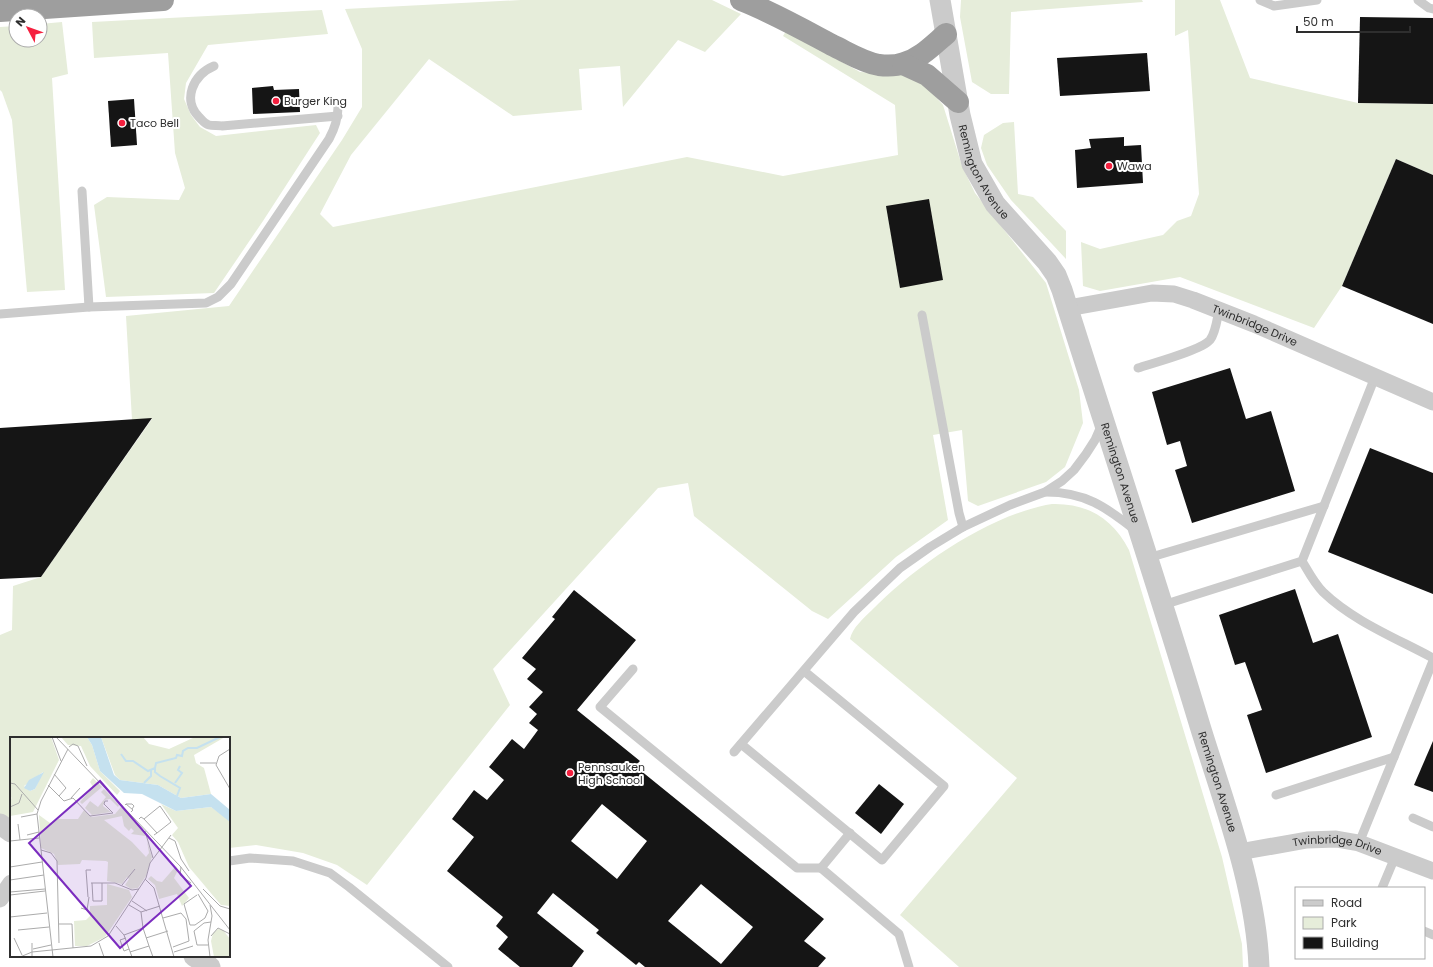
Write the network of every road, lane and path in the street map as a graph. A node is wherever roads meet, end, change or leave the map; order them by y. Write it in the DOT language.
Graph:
graph roads {
  1 [pos="163,0"];
  2 [pos="741,0"];
  3 [pos="940,0"];
  4 [pos="1260,0"];
  5 [pos="1317,0"];
  6 [pos="1418,0"];
  7 [pos="1433,9"];
  8 [pos="0,11"];
  9 [pos="946,34"];
  10 [pos="903,64"];
  11 [pos="214,66"];
  12 [pos="958,102"];
  13 [pos="82,191"];
  14 [pos="89,307"];
  15 [pos="1068,308"];
  16 [pos="1219,310"];
  17 [pos="0,314"];
  18 [pos="922,315"];
  19 [pos="1138,368"];
  20 [pos="1375,377"];
  21 [pos="1433,402"];
  22 [pos="1104,419"];
  23 [pos="1045,492"];
  24 [pos="1324,506"];
  25 [pos="963,527"];
  26 [pos="1140,534"];
  27 [pos="1148,558"];
  28 [pos="1302,561"];
  29 [pos="1163,605"];
  30 [pos="1433,658"];
  31 [pos="1433,661"];
  32 [pos="633,669"];
  33 [pos="804,671"];
  34 [pos="741,744"];
  35 [pos="734,752"];
  36 [pos="1394,757"];
  37 [pos="1276,795"];
  38 [pos="1413,818"];
  39 [pos="0,824"];
  40 [pos="1433,827"];
  41 [pos="10,831"];
  42 [pos="850,834"];
  43 [pos="1359,843"];
  44 [pos="1239,852"];
  45 [pos="1395,857"];
  46 [pos="230,861"];
  47 [pos="821,868"];
  48 [pos="1433,871"];
  49 [pos="10,884"];
  50 [pos="1382,887"];
  51 [pos="0,899"];
  52 [pos="195,957"];
  53 [pos="210,967"];
  54 [pos="448,967"];
  55 [pos="909,967"];
  56 [pos="1259,967"];
  1 -- 8 [label="highway"];
  2 -- 10 [label="highway"];
  3 -- 9 [label="street, Remington Avenue"];
  4 -- 5 [label="lane"];
  6 -- 7 [label="lane"];
  9 -- 10 [label="highway"];
  9 -- 12 [label="street, Remington Avenue"];
  10 -- 12 [label="highway"];
  11 -- 14 [label="lane"];
  12 -- 15 [label="street, Remington Avenue"];
  13 -- 14 [label="lane"];
  14 -- 17 [label="lane"];
  15 -- 16 [label="street, Twinbridge Drive"];
  15 -- 22 [label="street, Remington Avenue"];
  16 -- 19 [label="lane"];
  16 -- 20 [label="street, Twinbridge Drive"];
  18 -- 25 [label="lane"];
  20 -- 21 [label="street, Twinbridge Drive"];
  20 -- 24 [label="lane"];
  22 -- 23 [label="lane"];
  22 -- 26 [label="street, Remington Avenue"];
  23 -- 25 [label="lane"];
  23 -- 26 [label="lane"];
  24 -- 27 [label="lane"];
  24 -- 28 [label="lane"];
  25 -- 33 [label="lane"];
  26 -- 27 [label="street, Remington Avenue"];
  27 -- 29 [label="street, Remington Avenue"];
  28 -- 29 [label="lane"];
  28 -- 30 [label="lane"];
  29 -- 44 [label="street, Remington Avenue"];
  31 -- 36 [label="lane"];
  32 -- 47 [label="lane"];
  33 -- 34 [label="lane"];
  33 -- 42 [label="lane"];
  34 -- 35 [label="lane"];
  34 -- 42 [label="lane"];
  36 -- 37 [label="lane"];
  36 -- 43 [label="lane"];
  38 -- 40 [label="lane"];
  39 -- 41 [label="street"];
  42 -- 47 [label="lane"];
  43 -- 44 [label="street, Twinbridge Drive"];
  43 -- 45 [label="street, Twinbridge Drive"];
  44 -- 56 [label="street, Remington Avenue"];
  45 -- 48 [label="street, Twinbridge Drive"];
  45 -- 50 [label="lane"];
  46 -- 54 [label="lane"];
  47 -- 55 [label="lane"];
  49 -- 51 [label="street"];
  52 -- 53 [label="street"];
}
